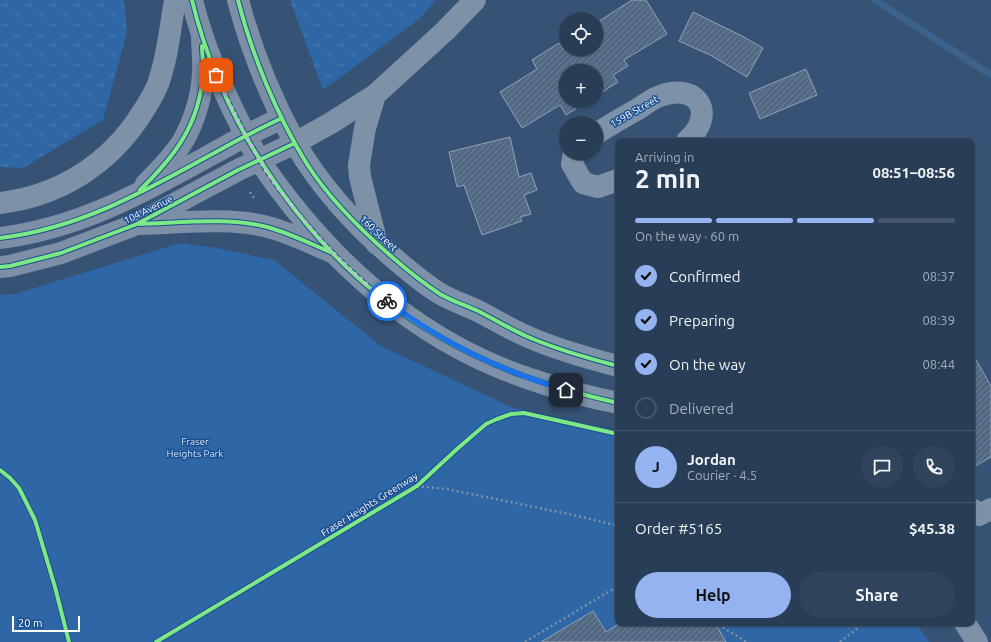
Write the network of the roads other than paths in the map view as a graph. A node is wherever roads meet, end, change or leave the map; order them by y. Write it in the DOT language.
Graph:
graph roads {
  1 [pos="175,0"];
  2 [pos="192,0"];
  3 [pos="238,0"];
  4 [pos="475,0"];
  5 [pos="202,36"];
  6 [pos="375,95"];
  7 [pos="282,118"];
  8 [pos="603,130"];
  9 [pos="246,136"];
  10 [pos="690,138"];
  11 [pos="295,143"];
  12 [pos="259,160"];
  13 [pos="573,160"];
  14 [pos="615,181"];
  15 [pos="131,198"];
  16 [pos="0,204"];
  17 [pos="137,224"];
  18 [pos="0,238"];
  19 [pos="377,244"];
  20 [pos="334,253"];
  21 [pos="0,267"];
  22 [pos="615,365"];
  23 [pos="615,402"];
  24 [pos="991,510"];
  25 [pos="975,512"];
  26 [pos="967,626"];
  27 [pos="976,642"];
  1 -- 16 [label="highway"];
  2 -- 5 [label="main road"];
  3 -- 7 [label="main road, 160 Street"];
  4 -- 6 [label="highway"];
  5 -- 9 [label="main road"];
  5 -- 15 [label="main road"];
  6 -- 11 [label="highway"];
  6 -- 19 [label="highway"];
  7 -- 9 [label="main road, 104 Avenue"];
  7 -- 11 [label="main road, 160 Street"];
  8 -- 10 [label="street, 159B Street"];
  9 -- 12 [label="main road"];
  9 -- 15 [label="main road, 104 Avenue"];
  11 -- 12 [label="main road, 104 Avenue"];
  11 -- 19 [label="street, 160 Street"];
  12 -- 17 [label="main road, 104 Avenue"];
  12 -- 20 [label="street"];
  13 -- 14 [label="street"];
  15 -- 18 [label="main road, 104 Avenue"];
  17 -- 20 [label="main road"];
  17 -- 21 [label="main road, 104 Avenue"];
  19 -- 22 [label="street, 160 Street"];
  20 -- 23 [label="street"];
  24 -- 25 [label="street"];
  26 -- 27 [label="street"];
}
